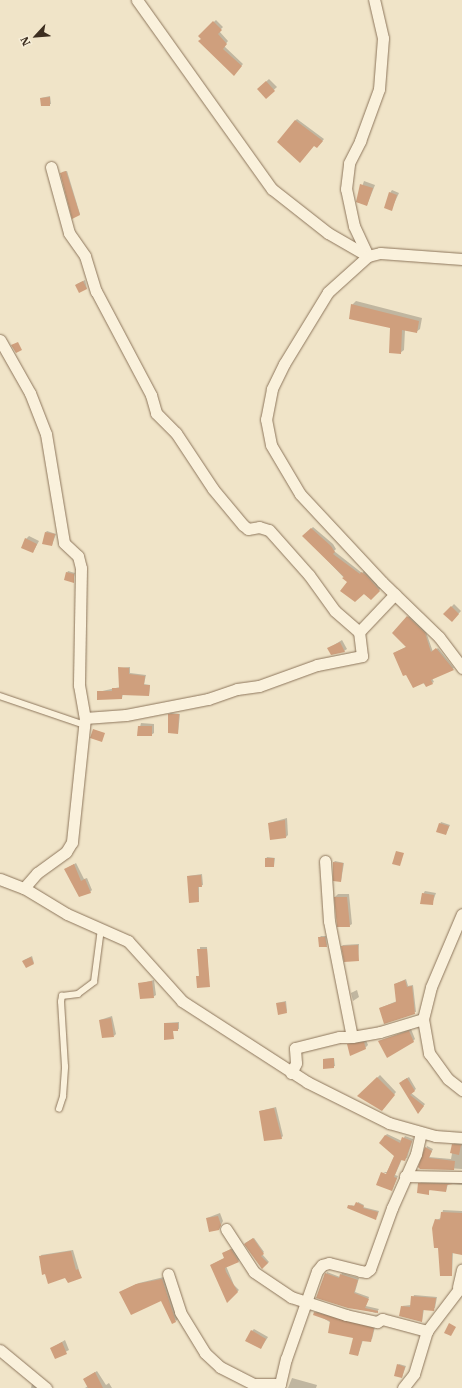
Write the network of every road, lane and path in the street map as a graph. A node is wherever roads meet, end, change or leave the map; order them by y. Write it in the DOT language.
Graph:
graph roads {
  1 [pos="374,0"];
  2 [pos="143,2"];
  3 [pos="51,166"];
  4 [pos="368,256"];
  5 [pos="462,259"];
  6 [pos="0,340"];
  7 [pos="395,594"];
  8 [pos="359,632"];
  9 [pos="462,668"];
  10 [pos="0,696"];
  11 [pos="85,721"];
  12 [pos="325,861"];
  13 [pos="0,879"];
  14 [pos="24,888"];
  15 [pos="462,914"];
  16 [pos="101,929"];
  17 [pos="423,1019"];
  18 [pos="352,1037"];
  19 [pos="291,1073"];
  20 [pos="462,1090"];
  21 [pos="59,1110"];
  22 [pos="421,1133"];
  23 [pos="462,1138"];
  24 [pos="405,1176"];
  25 [pos="462,1176"];
  26 [pos="226,1229"];
  27 [pos="462,1269"];
  28 [pos="168,1274"];
  29 [pos="460,1286"];
  30 [pos="306,1302"];
  31 [pos="427,1331"];
  32 [pos="0,1350"];
  33 [pos="46,1388"];
  34 [pos="403,1388"];
  1 -- 4 [label="street"];
  2 -- 4 [label="street"];
  3 -- 8 [label="street"];
  4 -- 5 [label="street"];
  4 -- 7 [label="street"];
  6 -- 11 [label="street"];
  7 -- 8 [label="street"];
  7 -- 9 [label="street"];
  8 -- 11 [label="street"];
  10 -- 11 [label="lane"];
  11 -- 14 [label="street"];
  12 -- 18 [label="street"];
  13 -- 14 [label="street"];
  14 -- 16 [label="street"];
  15 -- 17 [label="street"];
  16 -- 19 [label="street"];
  16 -- 21 [label="lane"];
  17 -- 18 [label="street"];
  17 -- 20 [label="street"];
  18 -- 19 [label="street"];
  19 -- 22 [label="street"];
  22 -- 23 [label="street"];
  22 -- 24 [label="street"];
  24 -- 25 [label="street"];
  24 -- 30 [label="street"];
  26 -- 30 [label="street"];
  27 -- 29 [label="street"];
  28 -- 30 [label="street"];
  29 -- 31 [label="street"];
  30 -- 31 [label="street"];
  31 -- 34 [label="street"];
  32 -- 33 [label="street"];
}
